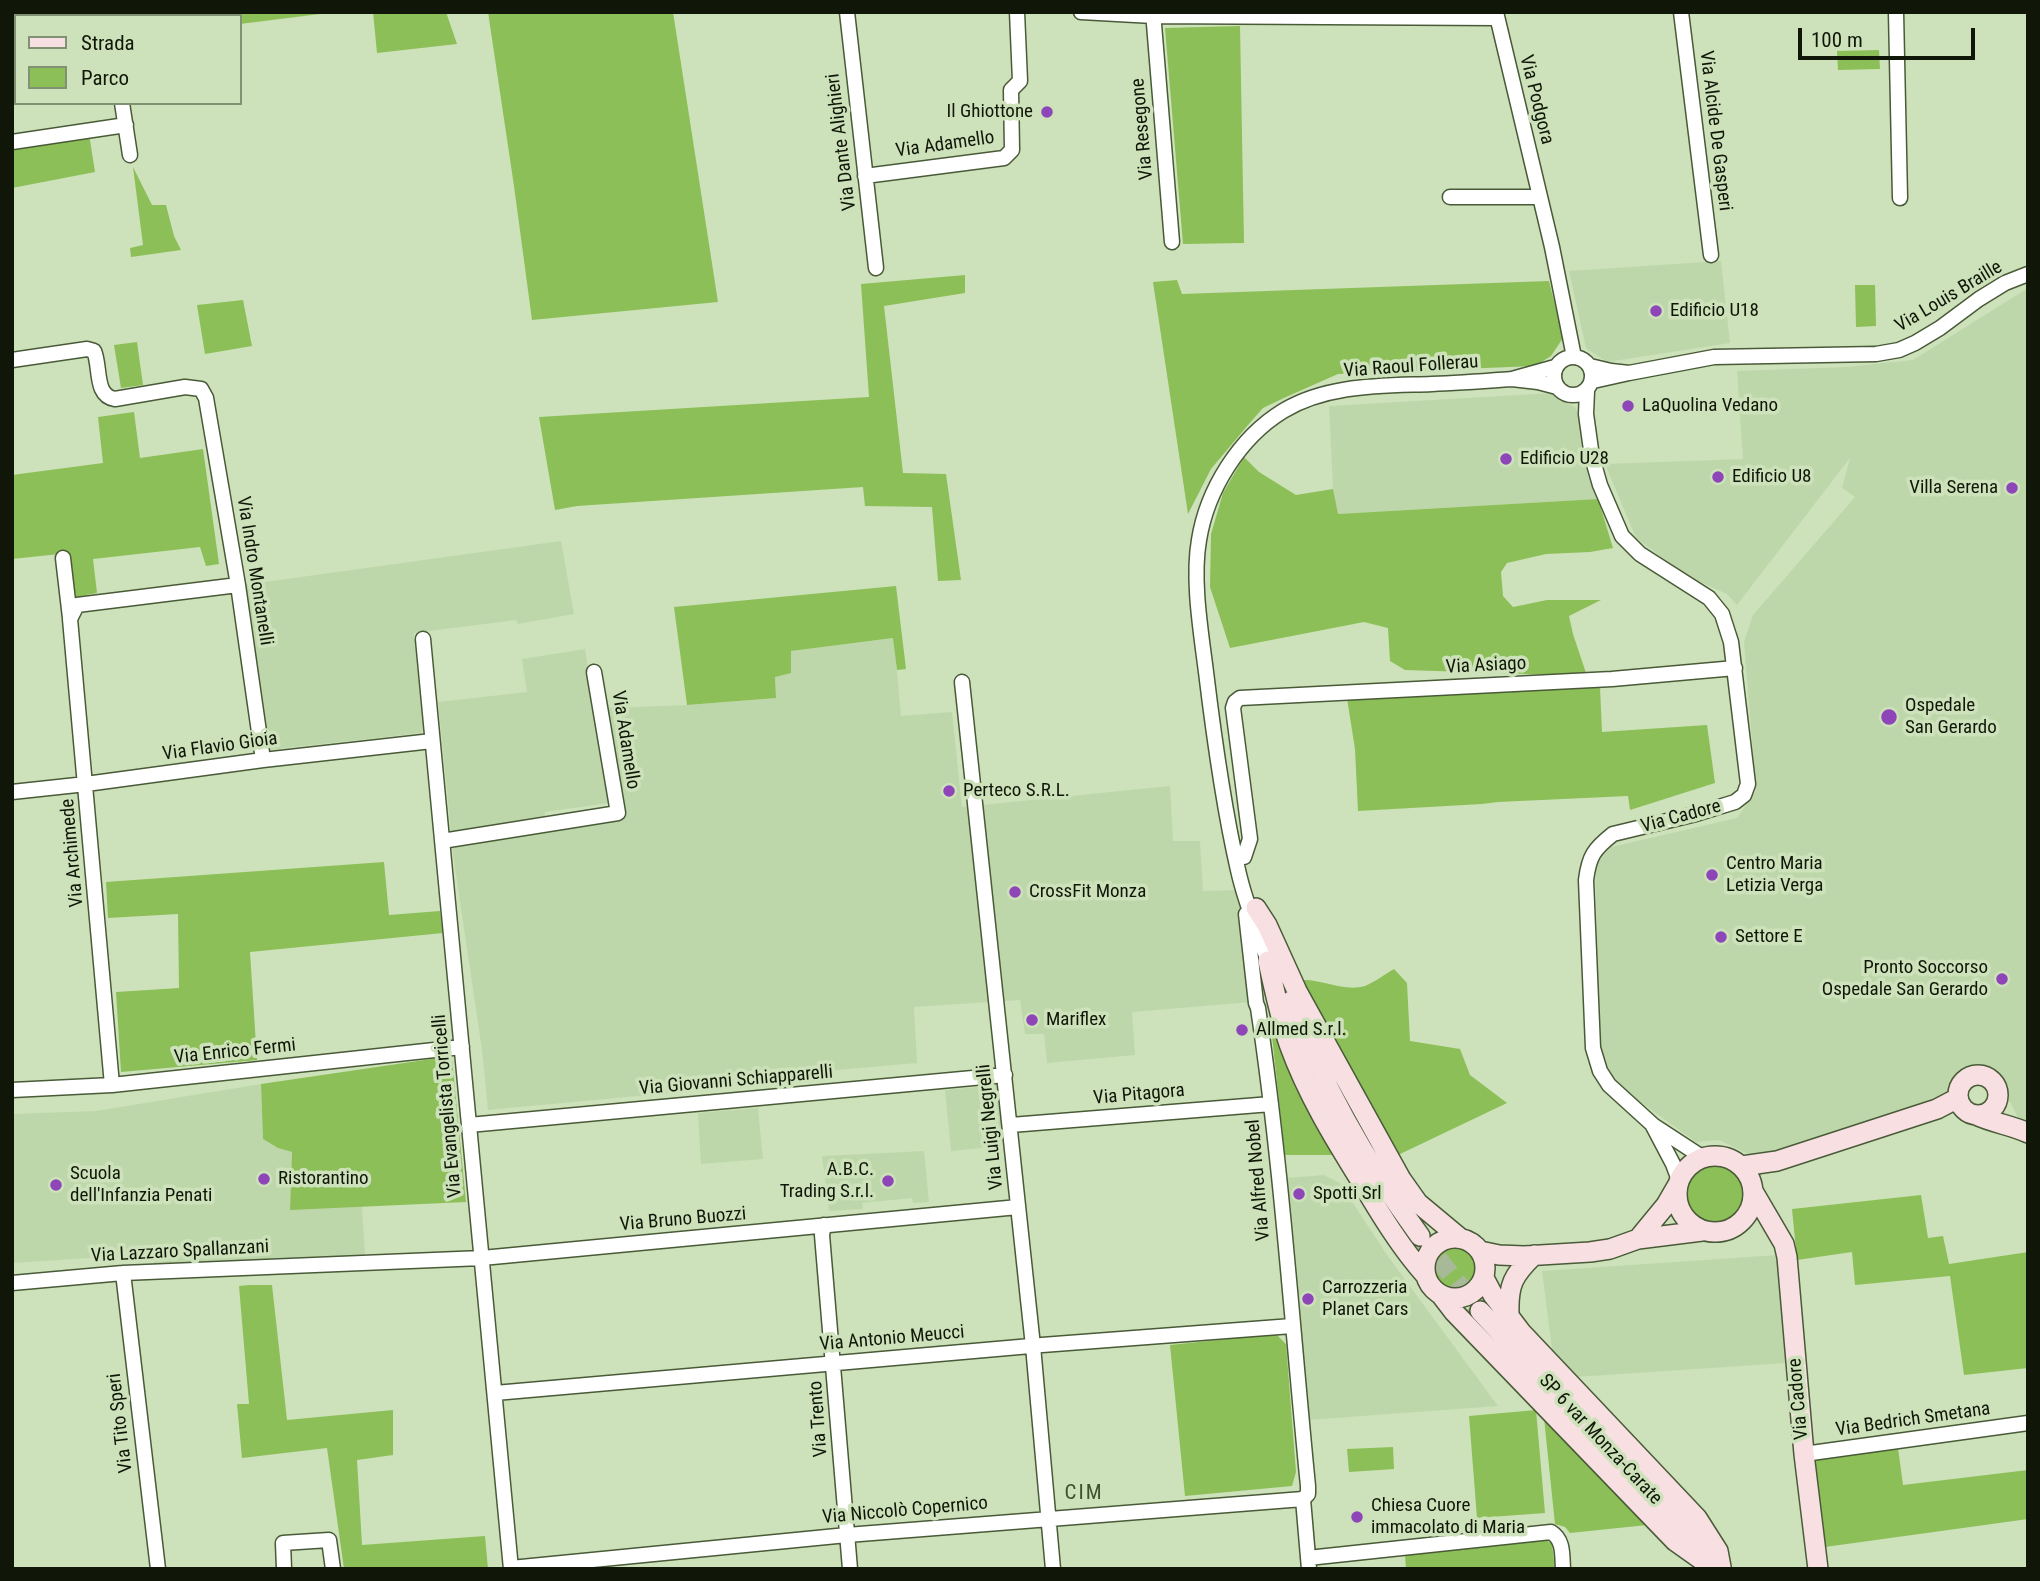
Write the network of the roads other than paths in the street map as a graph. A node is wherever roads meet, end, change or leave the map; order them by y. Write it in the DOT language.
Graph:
graph roads {
  1 [pos="846,12"];
  2 [pos="1017,12"];
  3 [pos="1081,12"];
  4 [pos="1681,12"];
  5 [pos="1896,12"];
  6 [pos="1153,14"];
  7 [pos="1220,14"];
  8 [pos="1325,15"];
  9 [pos="1496,15"];
  10 [pos="122,105"];
  11 [pos="126,125"];
  12 [pos="12,142"];
  13 [pos="130,155"];
  14 [pos="865,176"];
  15 [pos="1450,197"];
  16 [pos="1540,197"];
  17 [pos="1900,198"];
  18 [pos="1172,242"];
  19 [pos="1711,255"];
  20 [pos="876,268"];
  21 [pos="2028,274"];
  22 [pos="1574,356"];
  23 [pos="12,360"];
  24 [pos="1555,367"];
  25 [pos="1511,379"];
  26 [pos="1590,379"];
  27 [pos="1557,387"];
  28 [pos="63,558"];
  29 [pos="238,585"];
  30 [pos="70,619"];
  31 [pos="423,639"];
  32 [pos="1735,668"];
  33 [pos="594,672"];
  34 [pos="962,682"];
  35 [pos="1240,698"];
  36 [pos="432,741"];
  37 [pos="263,760"];
  38 [pos="86,784"];
  39 [pos="1228,789"];
  40 [pos="12,792"];
  41 [pos="442,841"];
  42 [pos="1244,857"];
  43 [pos="1252,907"];
  44 [pos="1268,961"];
  45 [pos="1302,1031"];
  46 [pos="462,1047"];
  47 [pos="1005,1075"];
  48 [pos="112,1085"];
  49 [pos="12,1090"];
  50 [pos="1997,1102"];
  51 [pos="1271,1104"];
  52 [pos="1968,1108"];
  53 [pos="469,1125"];
  54 [pos="1010,1125"];
  55 [pos="1653,1125"];
  56 [pos="2020,1129"];
  57 [pos="1702,1157"];
  58 [pos="1777,1161"];
  59 [pos="1742,1166"];
  60 [pos="1678,1182"];
  61 [pos="1753,1187"];
  62 [pos="1018,1208"];
  63 [pos="1746,1217"];
  64 [pos="824,1225"];
  65 [pos="1702,1231"];
  66 [pos="1777,1231"];
  67 [pos="1420,1236"];
  68 [pos="1460,1238"];
  69 [pos="1638,1239"];
  70 [pos="1480,1251"];
  71 [pos="1529,1255"];
  72 [pos="482,1258"];
  73 [pos="351,1264"];
  74 [pos="123,1273"];
  75 [pos="1485,1275"];
  76 [pos="1426,1276"];
  77 [pos="12,1283"];
  78 [pos="1441,1295"];
  79 [pos="1480,1311"];
  80 [pos="1508,1314"];
  81 [pos="1292,1326"];
  82 [pos="1033,1346"];
  83 [pos="834,1364"];
  84 [pos="495,1393"];
  85 [pos="2028,1423"];
  86 [pos="1804,1454"];
  87 [pos="1303,1499"];
  88 [pos="1050,1518"];
  89 [pos="847,1535"];
  90 [pos="1308,1563"];
  91 [pos="1721,1567"];
  92 [pos="511,1568"];
  93 [pos="158,1569"];
  94 [pos="284,1569"];
  95 [pos="332,1569"];
  96 [pos="850,1569"];
  97 [pos="1053,1569"];
  98 [pos="1563,1569"];
  99 [pos="1818,1569"];
  1 -- 14 [label="street, Via Dante Alighieri"];
  2 -- 14 [label="street, Via Adamello"];
  3 -- 6 [label="street"];
  4 -- 19 [label="street, Via Alcide De Gasperi"];
  5 -- 17 [label="street"];
  6 -- 7 [label="street"];
  6 -- 18 [label="street, Via Resegone"];
  7 -- 8 [label="street"];
  8 -- 9 [label="street"];
  9 -- 16 [label="street, Via Podgora"];
  10 -- 11 [label="street"];
  11 -- 12 [label="street"];
  11 -- 13 [label="street"];
  14 -- 20 [label="street, Via Dante Alighieri"];
  15 -- 16 [label="street"];
  16 -- 22 [label="street, Via Podgora"];
  21 -- 26 [label="street, Via Louis Braille"];
  22 -- 24 [label="street"];
  22 -- 26 [label="street"];
  23 -- 29 [label="street, Via Indro Montanelli"];
  24 -- 25 [label="street, Via Raoul Follerau"];
  24 -- 27 [label="street"];
  25 -- 27 [label="street, Via Raoul Follerau"];
  25 -- 39 [label="street, Via Raoul Follerau"];
  26 -- 27 [label="street"];
  26 -- 32 [label="street, Via Cadore"];
  28 -- 30 [label="street, Via Archimede"];
  29 -- 30 [label="street"];
  29 -- 37 [label="street, Via Indro Montanelli"];
  30 -- 38 [label="street, Via Archimede"];
  31 -- 36 [label="street, Via Evangelista Torricelli"];
  32 -- 35 [label="street, Via Asiago"];
  32 -- 55 [label="street, Via Cadore"];
  33 -- 41 [label="street, Via Adamello"];
  34 -- 47 [label="street, Via Luigi Negrelli"];
  35 -- 42 [label="street, Via Alfred Nobel"];
  36 -- 37 [label="street, Via Flavio Gioia"];
  36 -- 41 [label="street, Via Evangelista Torricelli"];
  37 -- 38 [label="street, Via Flavio Gioia"];
  38 -- 40 [label="street, Via Flavio Gioia"];
  38 -- 48 [label="street, Via Archimede"];
  39 -- 42 [label="street, Via Alfred Nobel"];
  39 -- 43 [label="street, Via Alfred Nobel"];
  41 -- 46 [label="street, Via Evangelista Torricelli"];
  42 -- 43 [label="street, Via Alfred Nobel"];
  43 -- 44 [label="street"];
  43 -- 45 [label="street"];
  43 -- 51 [label="street, Via Alfred Nobel"];
  43 -- 68 [label="street"];
  44 -- 45 [label="street"];
  44 -- 76 [label="street"];
  45 -- 67 [label="street"];
  46 -- 48 [label="street, Via Enrico Fermi"];
  46 -- 53 [label="street, Via Evangelista Torricelli"];
  47 -- 53 [label="street, Via Giovanni Schiapparelli"];
  47 -- 54 [label="street, Via Luigi Negrelli"];
  48 -- 49 [label="street, Via Enrico Fermi"];
  50 -- 52 [label="street"];
  50 -- 52 [label="street"];
  50 -- 56 [label="street"];
  51 -- 54 [label="street, Via Pitagora"];
  51 -- 81 [label="street, Via Alfred Nobel"];
  52 -- 56 [label="street"];
  52 -- 58 [label="street"];
  53 -- 72 [label="street, Via Evangelista Torricelli"];
  54 -- 62 [label="street, Via Luigi Negrelli"];
  55 -- 57 [label="street, Via Cadore"];
  55 -- 60 [label="street, Via Cadore"];
  57 -- 59 [label="street, Via Cadore"];
  57 -- 60 [label="street"];
  58 -- 59 [label="street"];
  58 -- 61 [label="street"];
  59 -- 61 [label="street, Via Cadore"];
  60 -- 65 [label="street, Via Cadore"];
  60 -- 69 [label="street"];
  61 -- 63 [label="street"];
  61 -- 66 [label="street, Via Cadore"];
  62 -- 64 [label="street, Via Bruno Buozzi"];
  62 -- 82 [label="street, Via Luigi Negrelli"];
  63 -- 65 [label="street"];
  63 -- 66 [label="street"];
  64 -- 72 [label="street, Via Bruno Buozzi"];
  64 -- 83 [label="street, Via Trento"];
  65 -- 69 [label="street"];
  66 -- 86 [label="street, Via Cadore"];
  68 -- 70 [label="street"];
  68 -- 76 [label="street"];
  69 -- 71 [label="street"];
  70 -- 71 [label="street"];
  70 -- 75 [label="street"];
  71 -- 75 [label="street"];
  71 -- 80 [label="street"];
  72 -- 73 [label="street, Via Bruno Buozzi"];
  72 -- 84 [label="street, Via Evangelista Torricelli"];
  73 -- 74 [label="street, Via Lazzaro Spallanzani"];
  74 -- 77 [label="street, Via Lazzaro Spallanzani"];
  74 -- 93 [label="street, Via Tito Speri"];
  75 -- 78 [label="street"];
  75 -- 80 [label="street"];
  76 -- 78 [label="street"];
  78 -- 91 [label="street"];
  79 -- 91 [label="street, SP 6 var Monza-Carate"];
  80 -- 91 [label="street"];
  81 -- 82 [label="street, Via Antonio Meucci"];
  81 -- 87 [label="street, Via Alfred Nobel"];
  82 -- 83 [label="street, Via Antonio Meucci"];
  82 -- 88 [label="street, Via Luigi Negrelli"];
  83 -- 84 [label="street, Via Antonio Meucci"];
  83 -- 89 [label="street, Via Trento"];
  84 -- 92 [label="street, Via Evangelista Torricelli"];
  85 -- 86 [label="street, Via Bedrich Smetana"];
  86 -- 99 [label="street, Via Cadore"];
  87 -- 88 [label="street, Via Niccolò Copernico"];
  87 -- 90 [label="street, Via Alfred Nobel"];
  88 -- 89 [label="street, Via Niccolò Copernico"];
  88 -- 97 [label="street, Via Luigi Negrelli"];
  89 -- 92 [label="street, Via Niccolò Copernico"];
  89 -- 96 [label="street, Via Trento"];
  90 -- 98 [label="street"];
  94 -- 95 [label="street"];
}
